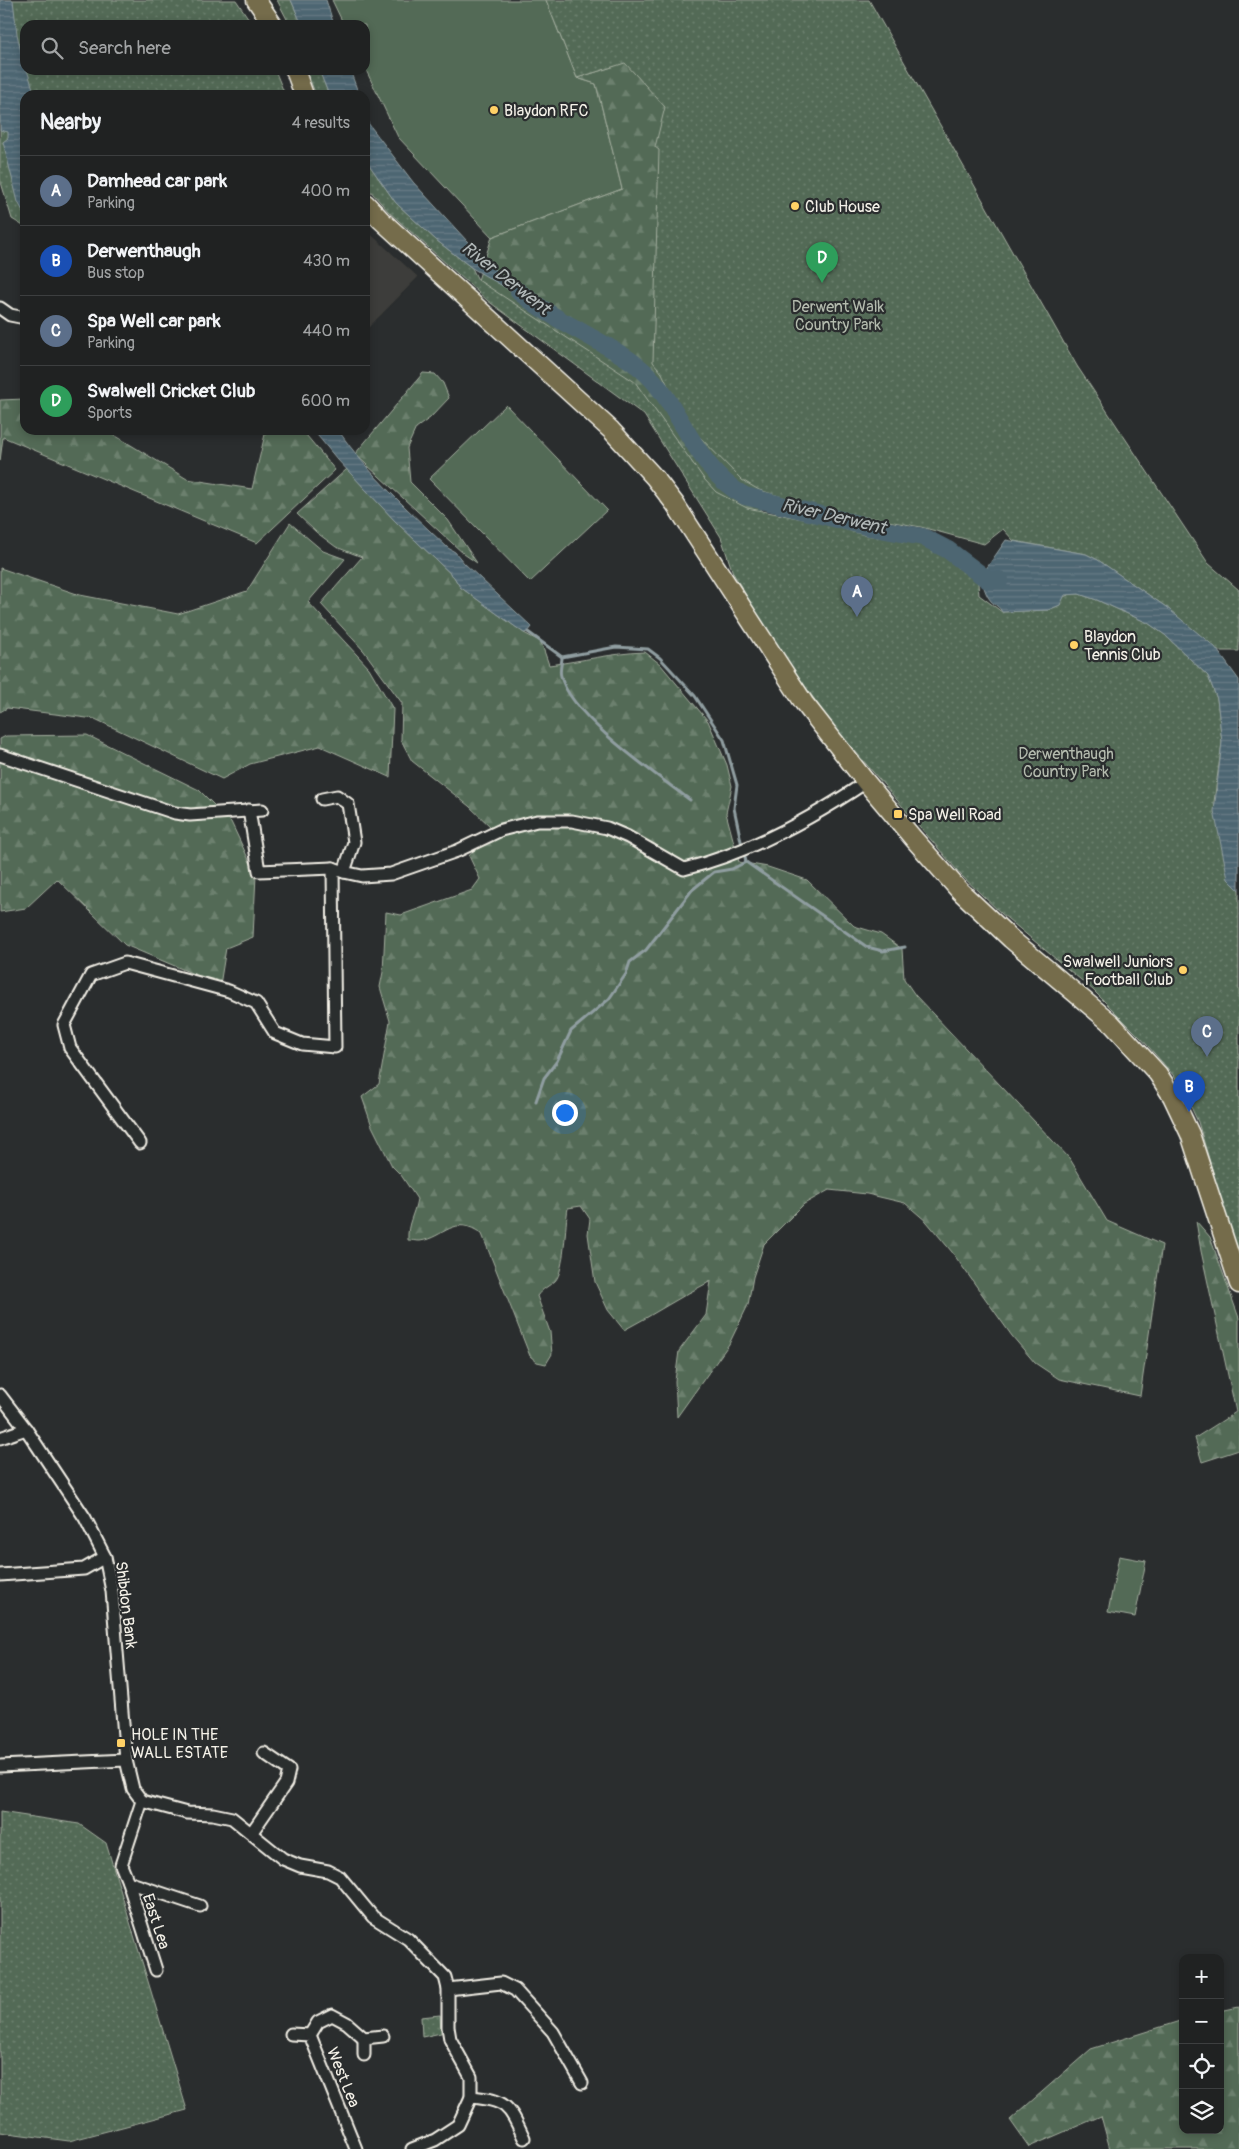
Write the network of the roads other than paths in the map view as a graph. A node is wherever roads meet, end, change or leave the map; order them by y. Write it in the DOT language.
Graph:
graph roads {
  1 [pos="256,0"];
  2 [pos="270,20"];
  3 [pos="297,75"];
  4 [pos="302,90"];
  5 [pos="370,208"];
  6 [pos="0,308"];
  7 [pos="20,317"];
  8 [pos="0,756"];
  9 [pos="866,782"];
  10 [pos="322,798"];
  11 [pos="250,810"];
  12 [pos="262,810"];
  13 [pos="339,870"];
  14 [pos="140,1143"];
  15 [pos="1239,1284"];
  16 [pos="0,1395"];
  17 [pos="26,1429"];
  18 [pos="0,1438"];
  19 [pos="105,1556"];
  20 [pos="0,1575"];
  21 [pos="264,1753"];
  22 [pos="126,1760"];
  23 [pos="0,1766"];
  24 [pos="142,1801"];
  25 [pos="252,1832"];
  26 [pos="128,1882"];
  27 [pos="200,1906"];
  28 [pos="156,1970"];
  29 [pos="448,1989"];
  30 [pos="291,2034"];
  31 [pos="310,2035"];
  32 [pos="383,2036"];
  33 [pos="364,2038"];
  34 [pos="364,2055"];
  35 [pos="582,2083"];
  36 [pos="471,2097"];
  37 [pos="524,2138"];
  38 [pos="356,2149"];
  39 [pos="412,2149"];
  1 -- 2 [label="main road"];
  3 -- 4 [label="main road"];
  5 -- 9 [label="main road"];
  6 -- 7 [label="street"];
  8 -- 11 [label="street"];
  9 -- 13 [label="street"];
  9 -- 15 [label="main road"];
  10 -- 13 [label="street"];
  11 -- 12 [label="street"];
  11 -- 13 [label="street"];
  13 -- 14 [label="street"];
  16 -- 17 [label="street, Shibdon Bank"];
  17 -- 18 [label="street"];
  17 -- 19 [label="street, Shibdon Bank"];
  19 -- 20 [label="street"];
  19 -- 22 [label="street, Shibdon Bank"];
  21 -- 25 [label="street"];
  22 -- 23 [label="street"];
  22 -- 24 [label="street, Shibdon Bank"];
  24 -- 25 [label="street"];
  24 -- 26 [label="street, East Lea"];
  25 -- 29 [label="street"];
  26 -- 27 [label="street, East Lea"];
  26 -- 28 [label="street, East Lea"];
  29 -- 35 [label="street"];
  29 -- 36 [label="street"];
  30 -- 31 [label="street, West Lea"];
  31 -- 33 [label="street"];
  31 -- 38 [label="street, West Lea"];
  32 -- 33 [label="street"];
  33 -- 34 [label="street"];
  36 -- 37 [label="street"];
  36 -- 39 [label="street"];
}
